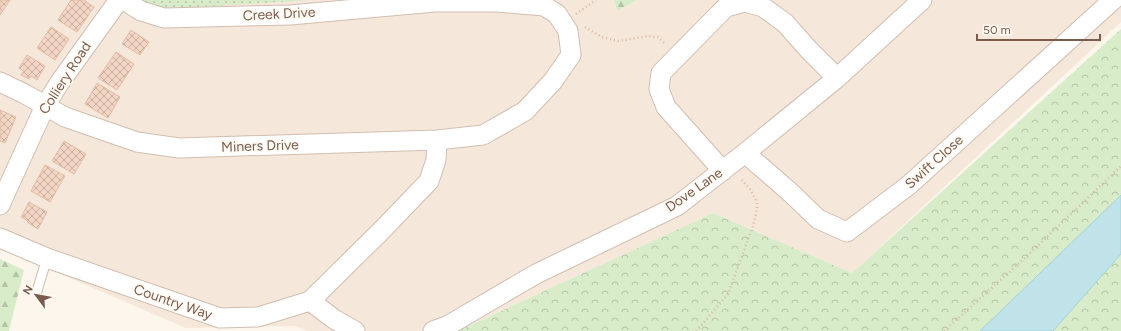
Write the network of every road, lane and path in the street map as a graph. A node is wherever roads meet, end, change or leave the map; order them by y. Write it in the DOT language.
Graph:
graph roads {
  1 [pos="119,0"];
  2 [pos="124,0"];
  3 [pos="596,0"];
  4 [pos="922,0"];
  5 [pos="1113,0"];
  6 [pos="571,18"];
  7 [pos="602,37"];
  8 [pos="658,37"];
  9 [pos="837,78"];
  10 [pos="0,82"];
  11 [pos="45,106"];
  12 [pos="483,135"];
  13 [pos="437,140"];
  14 [pos="744,153"];
  15 [pos="1121,166"];
  16 [pos="726,168"];
  17 [pos="0,205"];
  18 [pos="0,238"];
  19 [pos="47,258"];
  20 [pos="37,291"];
  21 [pos="310,301"];
  22 [pos="221,325"];
  23 [pos="355,331"];
  24 [pos="433,331"];
  25 [pos="697,331"];
  26 [pos="944,331"];
  1 -- 11 [label="street, Colliery Road"];
  2 -- 12 [label="street, Creek Drive"];
  3 -- 6 [label="path"];
  4 -- 9 [label="street, Dove Lane"];
  5 -- 14 [label="street, Swift Close"];
  7 -- 8 [label="path"];
  9 -- 14 [label="street, Dove Lane"];
  9 -- 16 [label="street"];
  10 -- 11 [label="street, Miners Drive"];
  11 -- 13 [label="street, Miners Drive"];
  11 -- 17 [label="street, Colliery Road"];
  12 -- 13 [label="street, Miners Drive"];
  13 -- 21 [label="street, Country Way"];
  14 -- 16 [label="street, Dove Lane"];
  15 -- 26 [label="path"];
  16 -- 24 [label="street, Dove Lane"];
  16 -- 25 [label="path"];
  18 -- 19 [label="street, Country Way"];
  19 -- 20 [label="lane"];
  19 -- 22 [label="street, Country Way"];
  21 -- 22 [label="street, Country Way"];
  21 -- 23 [label="street"];
}
